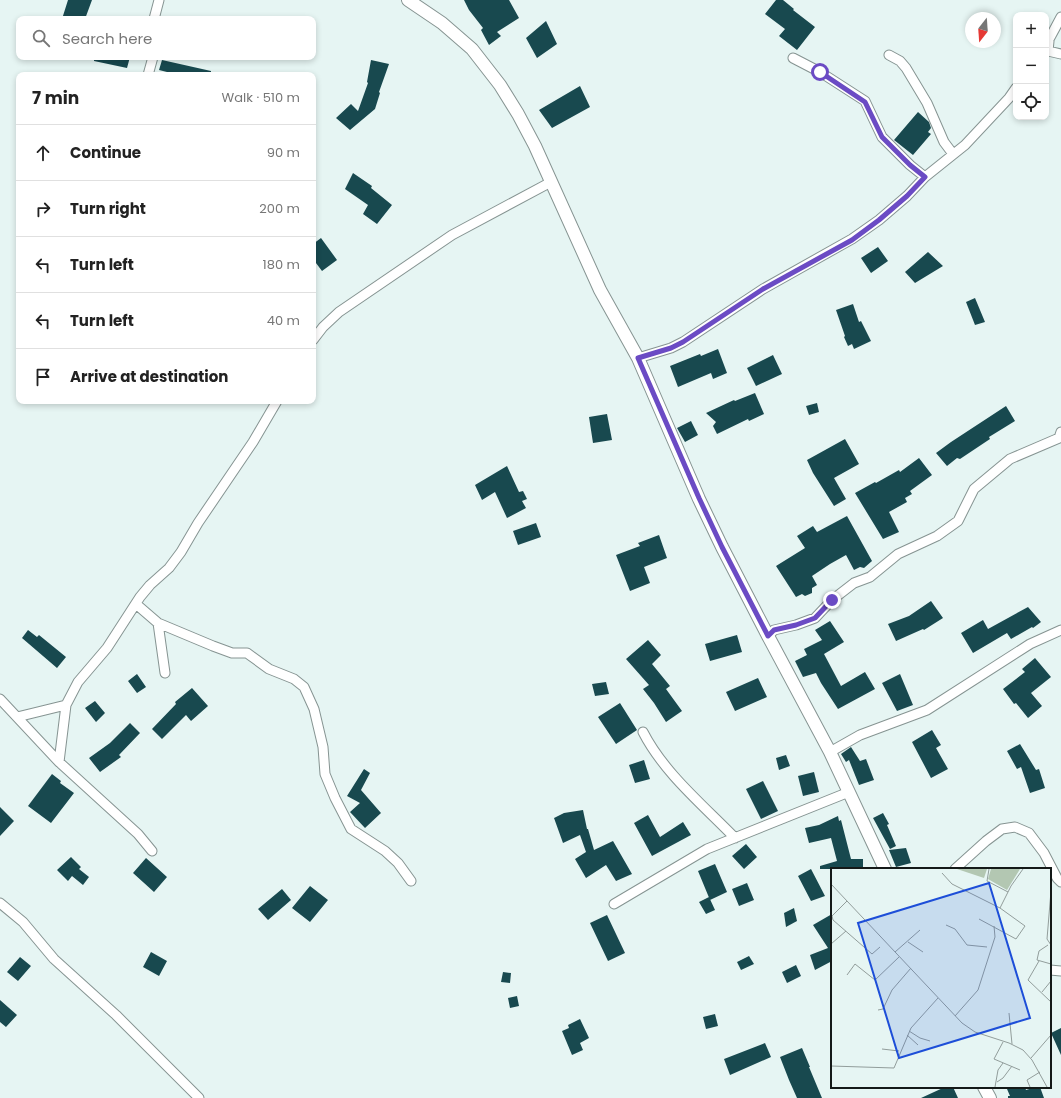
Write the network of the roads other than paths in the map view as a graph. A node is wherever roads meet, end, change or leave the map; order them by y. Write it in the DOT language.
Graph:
graph roads {
  1 [pos="159,0"];
  2 [pos="408,0"];
  3 [pos="155,16"];
  4 [pos="1061,17"];
  5 [pos="1049,39"];
  6 [pos="1048,48"];
  7 [pos="1061,54"];
  8 [pos="889,55"];
  9 [pos="793,58"];
  10 [pos="152,60"];
  11 [pos="149,72"];
  12 [pos="1013,92"];
  13 [pos="953,154"];
  14 [pos="925,177"];
  15 [pos="551,182"];
  16 [pos="316,336"];
  17 [pos="638,358"];
  18 [pos="275,404"];
  19 [pos="1061,432"];
  20 [pos="136,604"];
  21 [pos="158,623"];
  22 [pos="1061,630"];
  23 [pos="768,636"];
  24 [pos="165,673"];
  25 [pos="0,699"];
  26 [pos="66,705"];
  27 [pos="17,717"];
  28 [pos="643,732"];
  29 [pos="830,752"];
  30 [pos="60,762"];
  31 [pos="849,792"];
  32 [pos="735,838"];
  33 [pos="152,851"];
  34 [pos="885,868"];
  35 [pos="956,868"];
  36 [pos="411,881"];
  37 [pos="1061,882"];
  38 [pos="0,903"];
  39 [pos="614,904"];
  40 [pos="1051,970"];
  41 [pos="1061,971"];
  42 [pos="985,1088"];
  43 [pos="199,1098"];
  44 [pos="990,1098"];
  1 -- 3 [label="street"];
  2 -- 15 [label="street"];
  4 -- 5 [label="street"];
  6 -- 7 [label="street"];
  8 -- 13 [label="street"];
  9 -- 14 [label="street"];
  10 -- 11 [label="street"];
  12 -- 13 [label="street"];
  13 -- 14 [label="street"];
  14 -- 17 [label="street"];
  15 -- 16 [label="street"];
  15 -- 17 [label="street"];
  17 -- 23 [label="street"];
  18 -- 20 [label="street"];
  19 -- 23 [label="street"];
  20 -- 21 [label="street"];
  20 -- 26 [label="street"];
  21 -- 24 [label="street"];
  21 -- 36 [label="street"];
  22 -- 29 [label="street"];
  23 -- 29 [label="street"];
  25 -- 27 [label="street"];
  26 -- 27 [label="street"];
  26 -- 30 [label="street"];
  27 -- 30 [label="street"];
  28 -- 32 [label="street"];
  29 -- 31 [label="street"];
  30 -- 33 [label="street"];
  31 -- 32 [label="street"];
  31 -- 34 [label="street"];
  32 -- 39 [label="street"];
  35 -- 37 [label="street"];
  38 -- 43 [label="street"];
  40 -- 41 [label="street"];
  42 -- 44 [label="street"];
}
